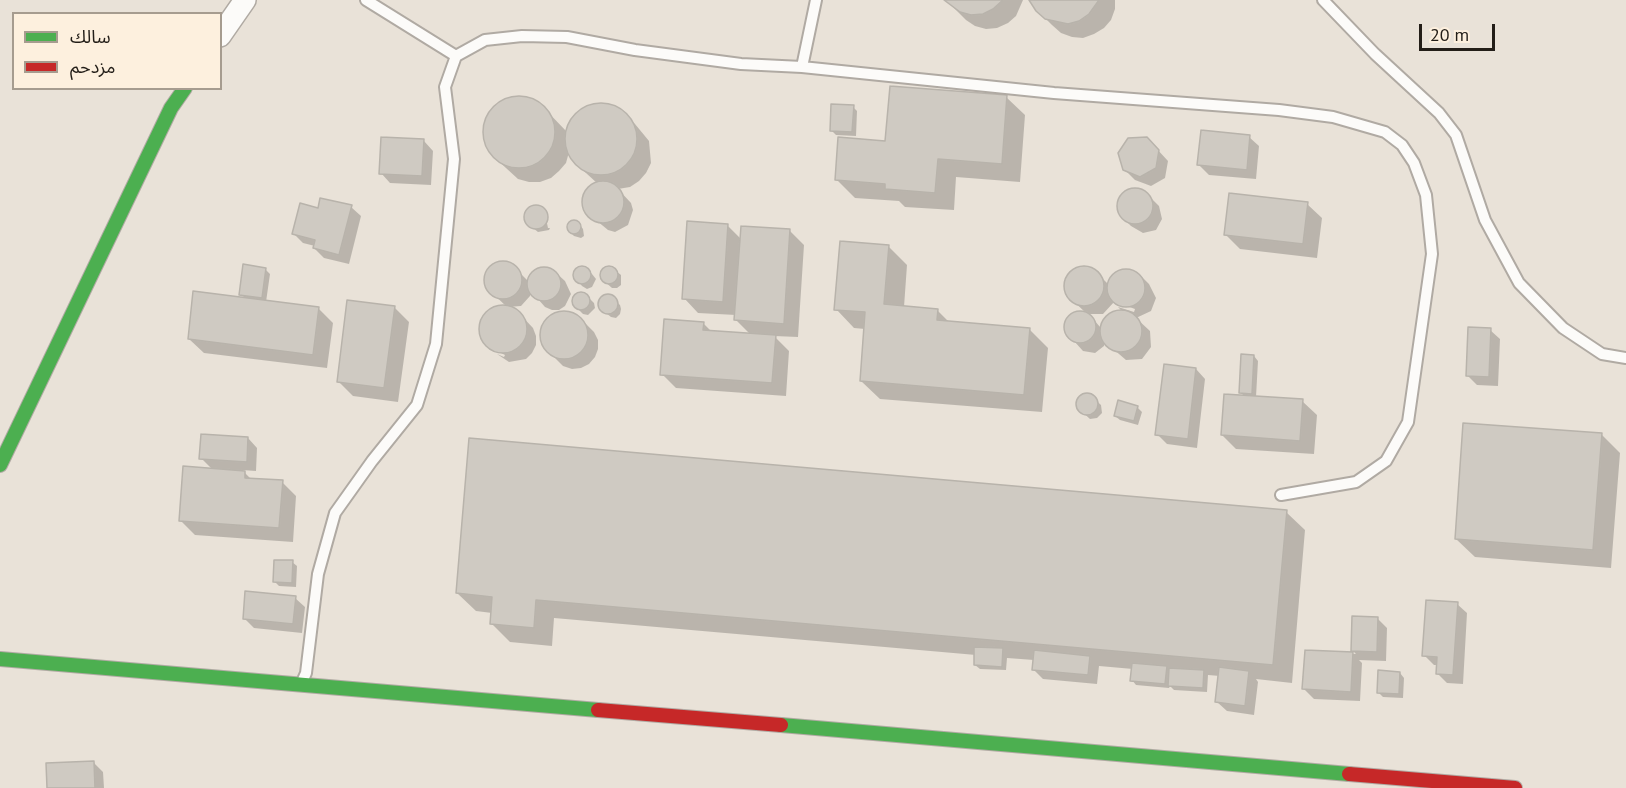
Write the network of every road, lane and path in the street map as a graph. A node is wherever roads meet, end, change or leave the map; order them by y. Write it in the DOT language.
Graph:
graph roads {
  1 [pos="245,0"];
  2 [pos="366,0"];
  3 [pos="816,0"];
  4 [pos="1323,0"];
  5 [pos="222,33"];
  6 [pos="456,56"];
  7 [pos="802,67"];
  8 [pos="184,90"];
  9 [pos="1626,358"];
  10 [pos="0,465"];
  11 [pos="1281,495"];
  12 [pos="0,659"];
  13 [pos="301,685"];
  14 [pos="1515,788"];
  1 -- 5 [label="street"];
  2 -- 6 [label="lane"];
  3 -- 7 [label="lane"];
  4 -- 9 [label="lane"];
  6 -- 7 [label="lane"];
  6 -- 13 [label="lane"];
  7 -- 11 [label="lane"];
  8 -- 10 [label="street"];
  12 -- 13 [label="street"];
  13 -- 14 [label="street"];
}
